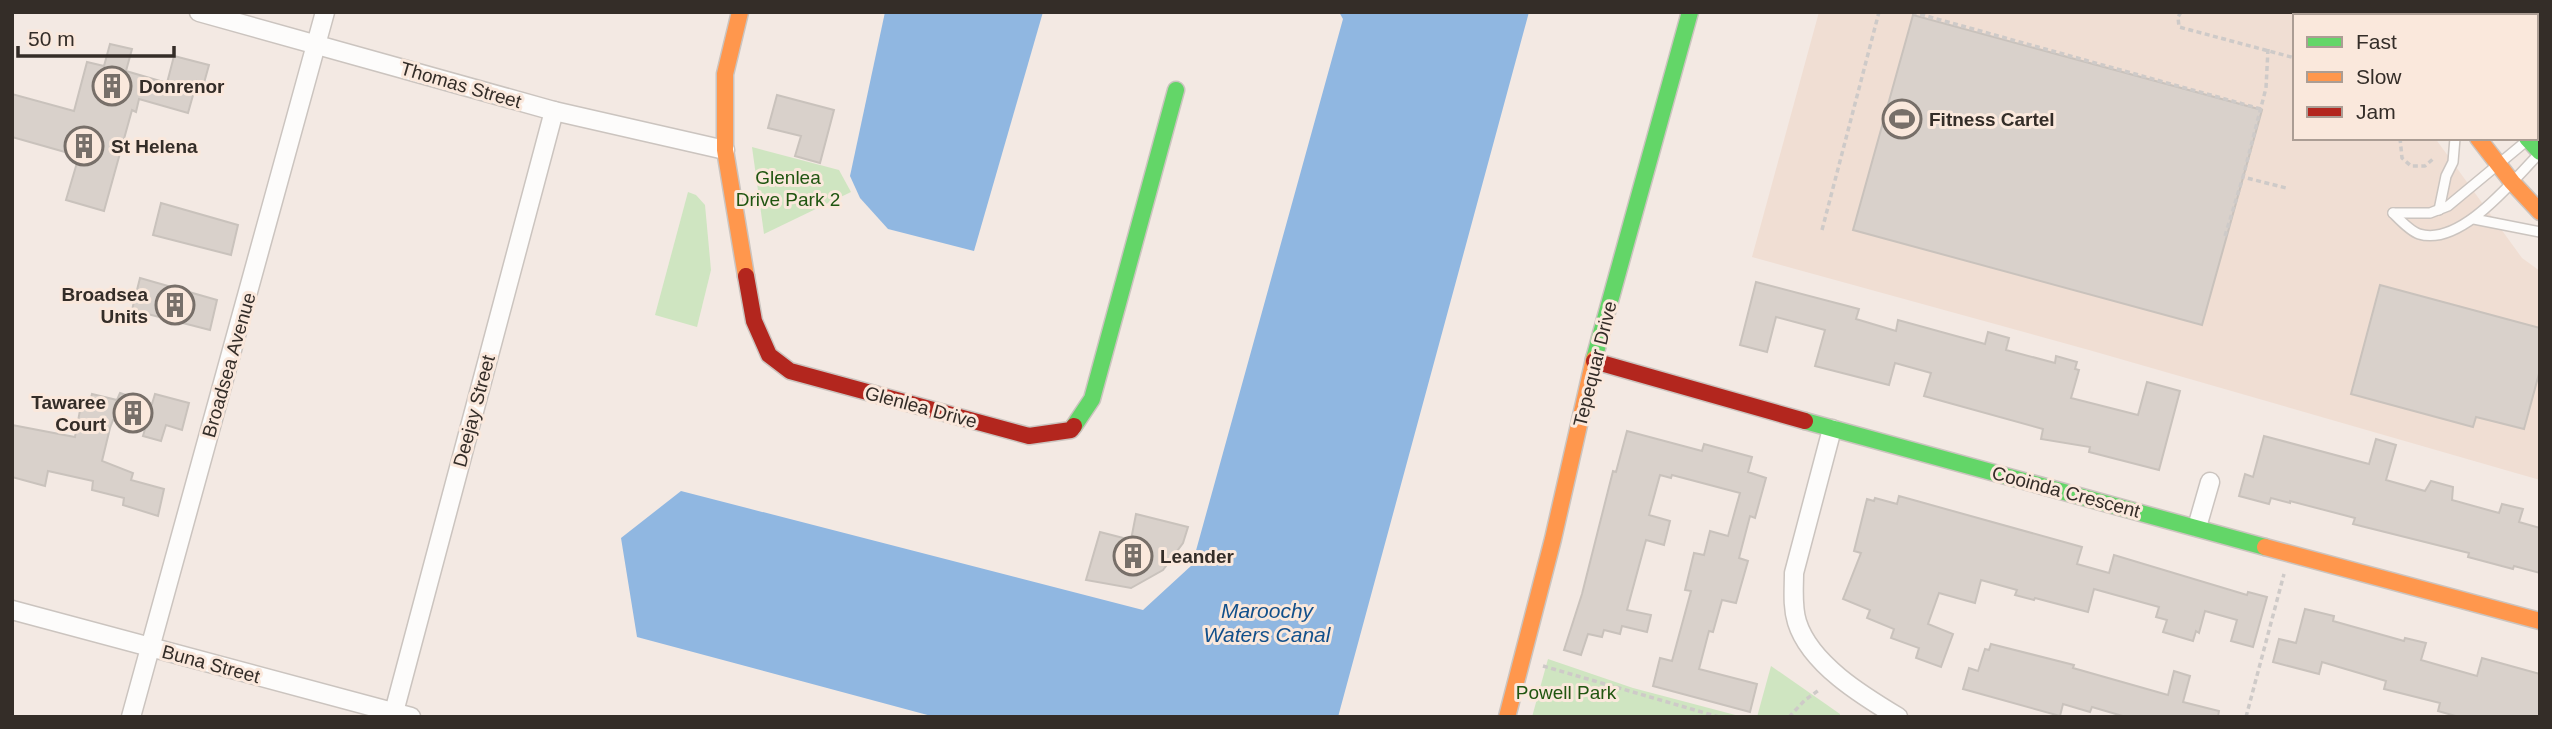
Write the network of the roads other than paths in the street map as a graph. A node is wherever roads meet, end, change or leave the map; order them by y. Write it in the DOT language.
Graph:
graph roads {
  1 [pos="199,12"];
  2 [pos="325,12"];
  3 [pos="740,12"];
  4 [pos="1690,12"];
  5 [pos="318,45"];
  6 [pos="1176,90"];
  7 [pos="554,111"];
  8 [pos="2455,140"];
  9 [pos="2479,140"];
  10 [pos="2527,140"];
  11 [pos="725,150"];
  12 [pos="2540,153"];
  13 [pos="2497,164"];
  14 [pos="2512,182"];
  15 [pos="2439,210"];
  16 [pos="2540,212"];
  17 [pos="2474,219"];
  18 [pos="2540,232"];
  19 [pos="1594,361"];
  20 [pos="1832,429"];
  21 [pos="2210,482"];
  22 [pos="2197,527"];
  23 [pos="12,610"];
  24 [pos="2540,621"];
  25 [pos="150,648"];
  26 [pos="402,714"];
  27 [pos="131,717"];
  28 [pos="1507,717"];
  29 [pos="1898,717"];
  1 -- 5 [label="street, Thomas Street"];
  2 -- 5 [label="street, Broadsea Avenue"];
  3 -- 11 [label="street, Glenlea Drive"];
  4 -- 19 [label="street, Tepequar Drive"];
  5 -- 7 [label="street, Thomas Street"];
  5 -- 25 [label="street, Broadsea Avenue"];
  6 -- 11 [label="street, Glenlea Drive"];
  7 -- 11 [label="street, Thomas Street"];
  7 -- 26 [label="street, Deejay Street"];
  8 -- 15 [label="lane"];
  9 -- 13 [label="street"];
  10 -- 13 [label="lane"];
  12 -- 14 [label="lane"];
  13 -- 14 [label="street"];
  13 -- 15 [label="lane"];
  14 -- 16 [label="street"];
  14 -- 17 [label="lane"];
  15 -- 17 [label="lane"];
  17 -- 18 [label="lane"];
  19 -- 20 [label="street, Cooinda Crescent"];
  19 -- 28 [label="street, Tepequar Drive"];
  20 -- 22 [label="street, Cooinda Crescent"];
  20 -- 29 [label="street"];
  21 -- 22 [label="street"];
  22 -- 24 [label="street, Cooinda Crescent"];
  23 -- 25 [label="street, Buna Street"];
  25 -- 26 [label="street, Buna Street"];
  25 -- 27 [label="street, Broadsea Avenue"];
}
